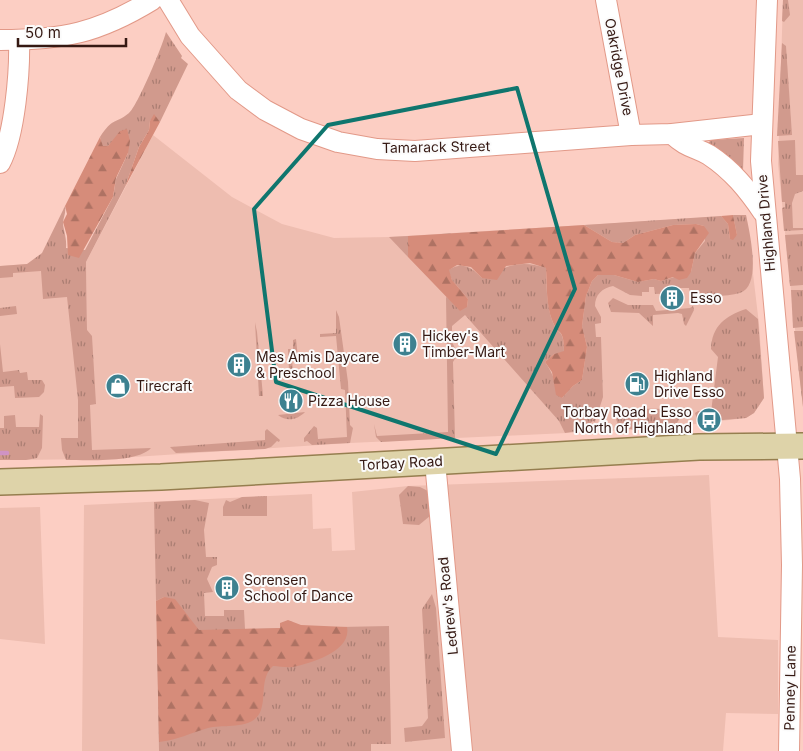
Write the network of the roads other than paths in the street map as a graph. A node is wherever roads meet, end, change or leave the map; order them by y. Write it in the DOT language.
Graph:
graph roads {
  1 [pos="152,0"];
  2 [pos="168,0"];
  3 [pos="606,0"];
  4 [pos="767,0"];
  5 [pos="9,40"];
  6 [pos="762,124"];
  7 [pos="672,134"];
  8 [pos="631,135"];
  9 [pos="0,162"];
  10 [pos="765,214"];
  11 [pos="795,446"];
  12 [pos="435,462"];
  13 [pos="0,482"];
  14 [pos="462,751"];
  15 [pos="789,751"];
  1 -- 5 [label="street"];
  2 -- 8 [label="street, Tamarack Street"];
  3 -- 8 [label="street, Oakridge Drive"];
  4 -- 6 [label="street, Highland Drive"];
  5 -- 9 [label="street"];
  6 -- 7 [label="street, Tamarack Street"];
  6 -- 10 [label="street, Highland Drive"];
  7 -- 8 [label="street, Tamarack Street"];
  7 -- 10 [label="street"];
  10 -- 11 [label="street, Highland Drive"];
  11 -- 12 [label="main road, Torbay Road"];
  11 -- 15 [label="street, Penney Lane"];
  12 -- 13 [label="main road, Torbay Road"];
  12 -- 14 [label="street, Ledrew's Road"];
}
